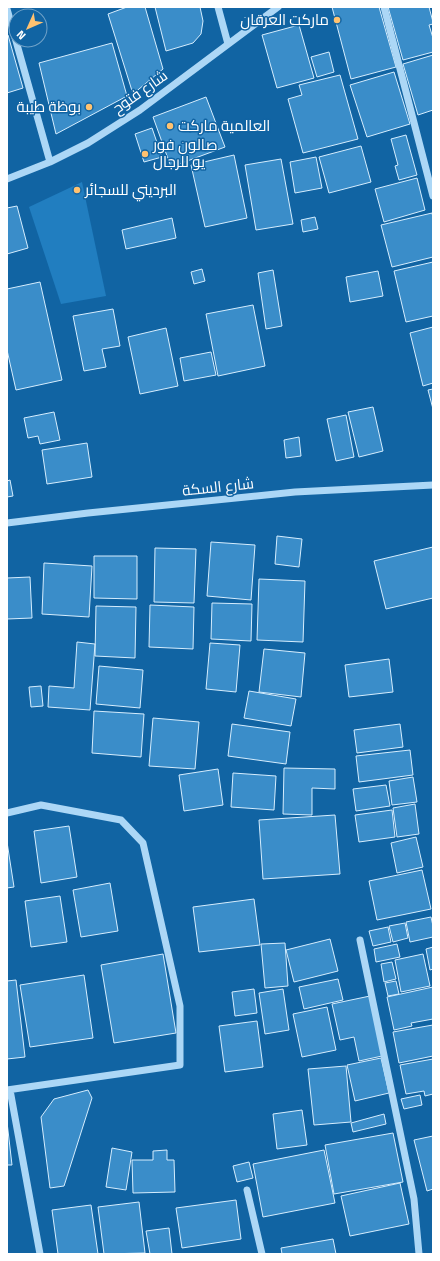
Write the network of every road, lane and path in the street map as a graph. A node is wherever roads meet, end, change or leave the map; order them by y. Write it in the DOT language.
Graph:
graph roads {
  1 [pos="218,7"];
  2 [pos="278,7"];
  3 [pos="384,7"];
  4 [pos="228,44"];
  5 [pos="16,48"];
  6 [pos="50,162"];
  7 [pos="7,179"];
  8 [pos="433,196"];
  9 [pos="433,485"];
  10 [pos="7,523"];
  11 [pos="7,813"];
  12 [pos="360,940"];
  13 [pos="8,1090"];
  14 [pos="248,1190"];
  15 [pos="40,1254"];
  16 [pos="262,1254"];
  17 [pos="419,1254"];
  1 -- 4 [label="street"];
  2 -- 4 [label="street, شارع فتوح"];
  3 -- 8 [label="street"];
  4 -- 6 [label="street, شارع فتوح"];
  5 -- 6 [label="street"];
  6 -- 7 [label="street, شارع فتوح"];
  9 -- 10 [label="street, شارع السكة"];
  11 -- 13 [label="street"];
  12 -- 17 [label="street"];
  13 -- 15 [label="street"];
  14 -- 16 [label="street"];
}
